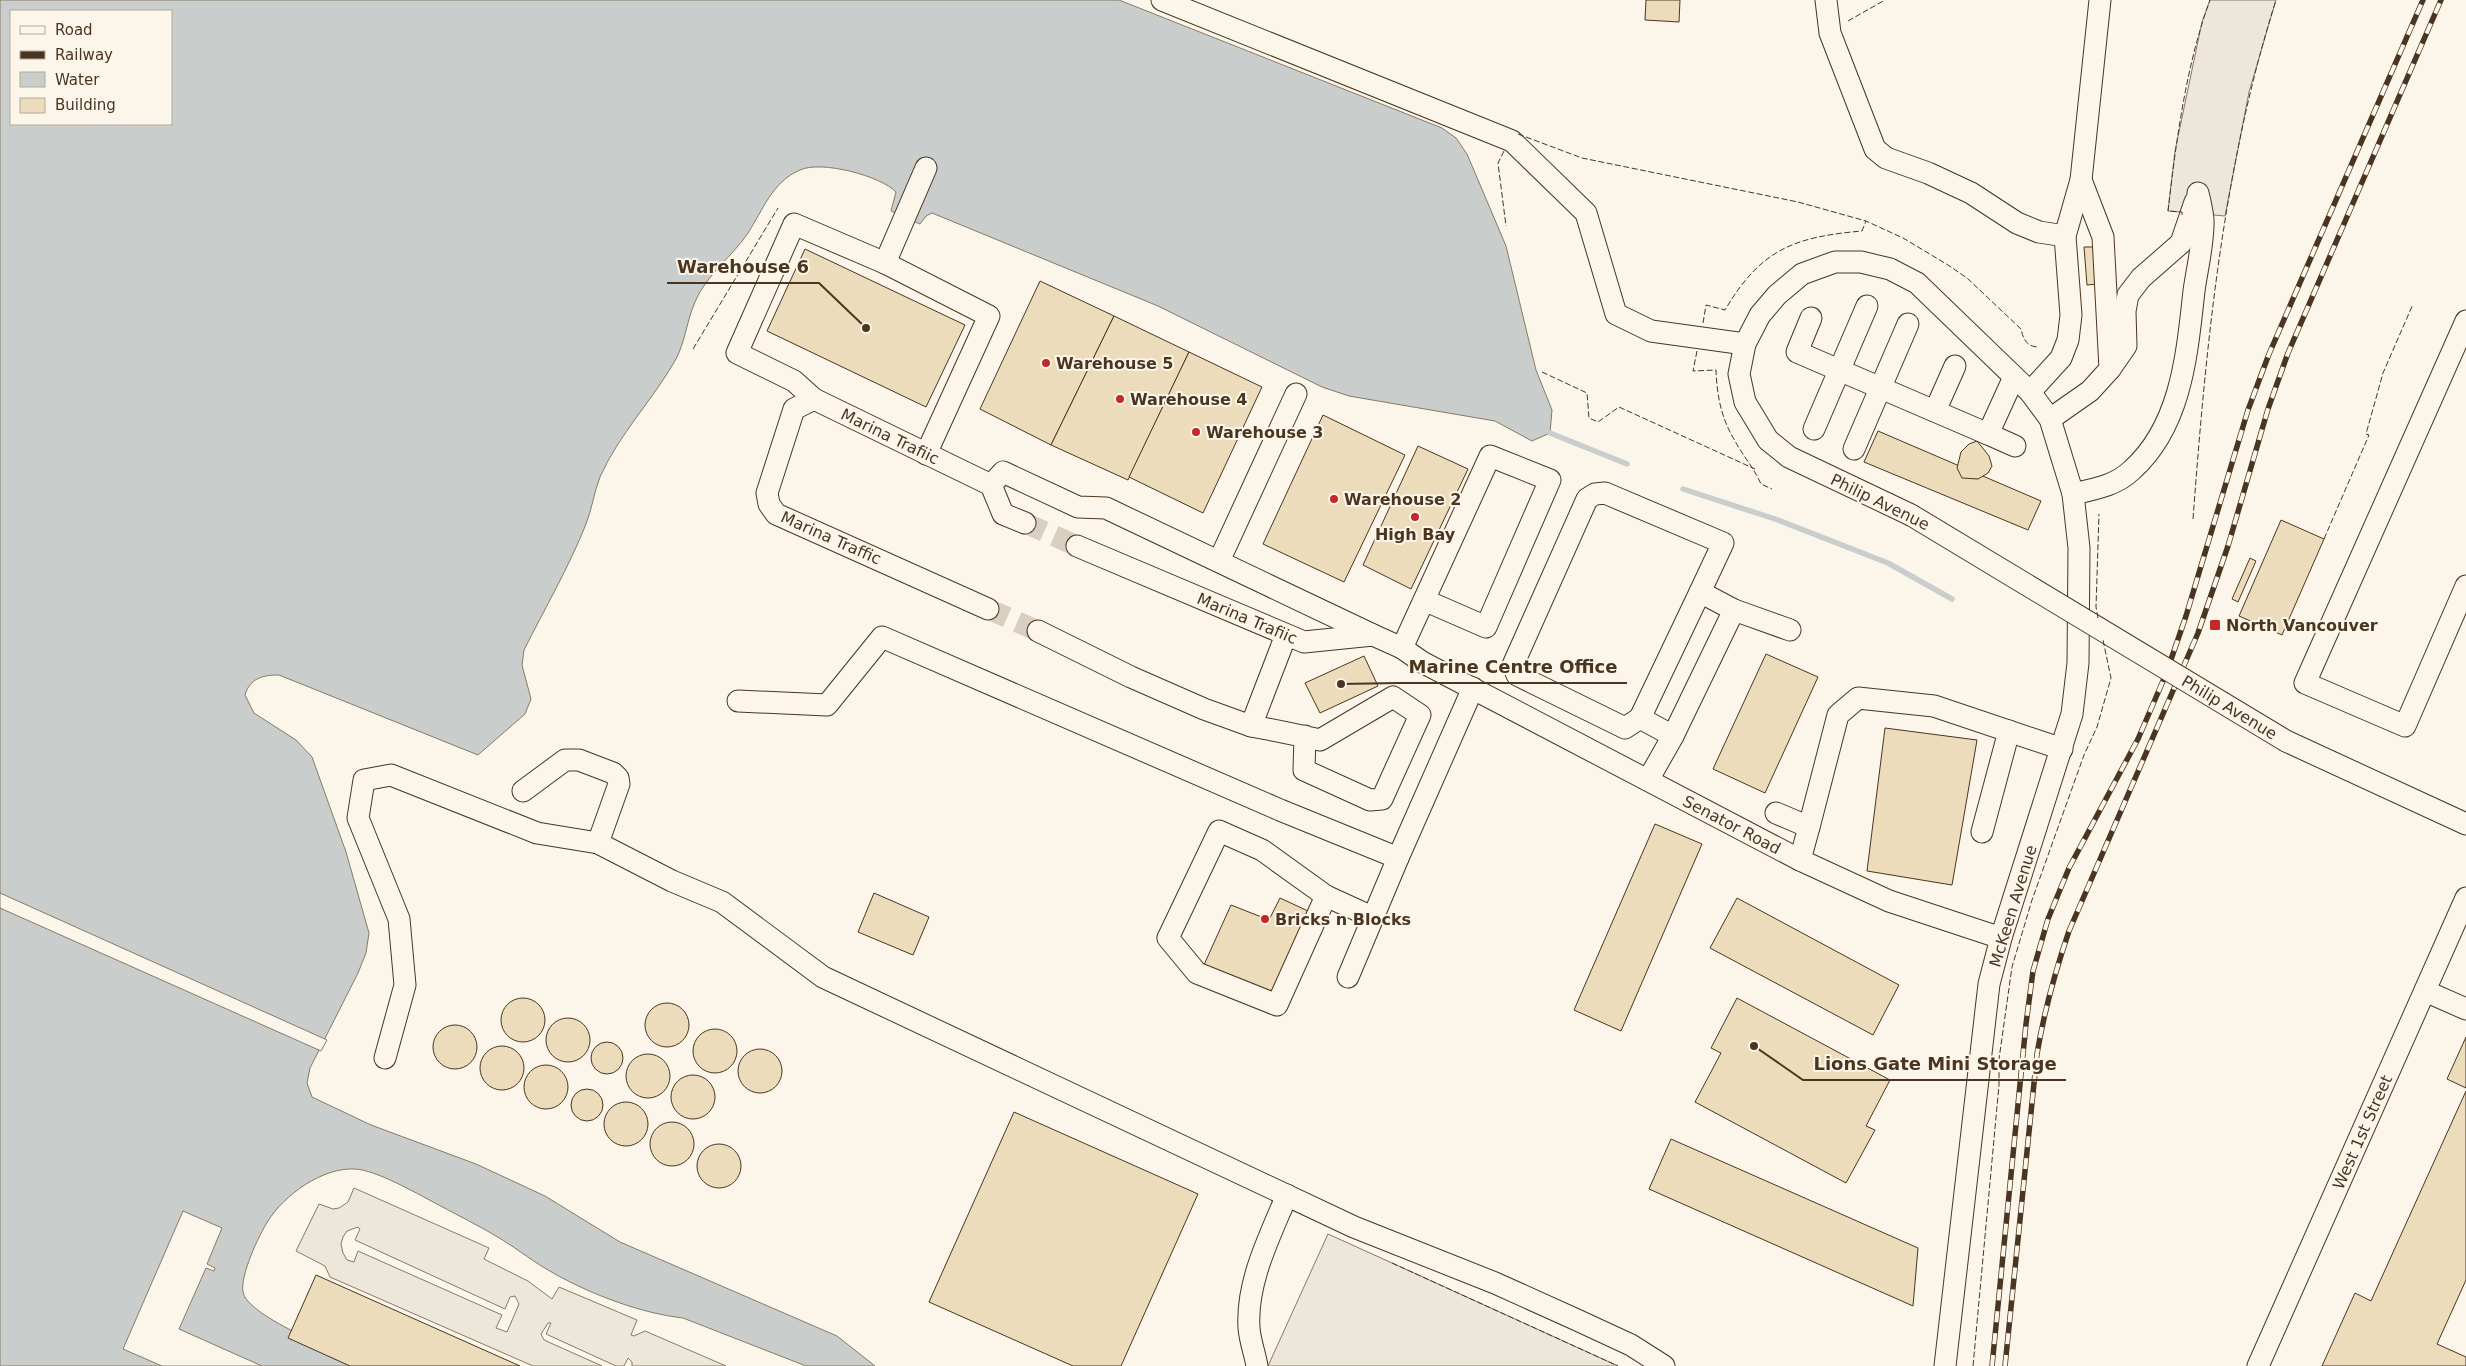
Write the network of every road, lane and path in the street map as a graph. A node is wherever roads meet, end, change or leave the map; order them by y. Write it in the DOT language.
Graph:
graph roads {
  1 [pos="1162,0"];
  2 [pos="1826,0"];
  3 [pos="2100,0"];
  4 [pos="926,168"];
  5 [pos="2081,180"];
  6 [pos="2065,236"];
  7 [pos="885,263"];
  8 [pos="1866,306"];
  9 [pos="1811,318"];
  10 [pos="2466,321"];
  11 [pos="1908,324"];
  12 [pos="1745,344"];
  13 [pos="1955,366"];
  14 [pos="2110,369"];
  15 [pos="1840,370"];
  16 [pos="2014,377"];
  17 [pos="1881,388"];
  18 [pos="2030,392"];
  19 [pos="1296,394"];
  20 [pos="814,399"];
  21 [pos="1935,411"];
  22 [pos="2050,419"];
  23 [pos="1814,429"];
  24 [pos="1988,434"];
  25 [pos="2015,446"];
  26 [pos="1854,449"];
  27 [pos="2061,451"];
  28 [pos="926,454"];
  29 [pos="991,485"];
  30 [pos="2073,494"];
  31 [pos="1025,523"];
  32 [pos="1077,546"];
  33 [pos="1219,561"];
  34 [pos="2466,586"];
  35 [pos="1700,592"];
  36 [pos="1424,600"];
  37 [pos="988,608"];
  38 [pos="1734,610"];
  39 [pos="1790,630"];
  40 [pos="1038,631"];
  41 [pos="1286,635"];
  42 [pos="1373,635"];
  43 [pos="1402,648"];
  44 [pos="1473,688"];
  45 [pos="738,702"];
  46 [pos="1640,718"];
  47 [pos="1251,726"];
  48 [pos="2009,731"];
  49 [pos="1304,736"];
  50 [pos="1673,736"];
  51 [pos="2062,749"];
  52 [pos="1648,780"];
  53 [pos="523,791"];
  54 [pos="1776,813"];
  55 [pos="2466,824"];
  56 [pos="1809,827"];
  57 [pos="1982,832"];
  58 [pos="598,843"];
  59 [pos="1398,858"];
  60 [pos="1800,860"];
  61 [pos="1326,896"];
  62 [pos="2466,898"];
  63 [pos="1372,918"];
  64 [pos="2001,938"];
  65 [pos="1348,977"];
  66 [pos="2425,991"];
  67 [pos="2466,1009"];
  68 [pos="385,1058"];
  69 [pos="1287,1195"];
  70 [pos="2260,1365"];
  71 [pos="1257,1366"];
  72 [pos="1664,1366"];
  73 [pos="1945,1366"];
  1 -- 12 [label="street"];
  2 -- 6 [label="street"];
  3 -- 5 [label="street"];
  4 -- 7 [label="street"];
  5 -- 6 [label="street"];
  5 -- 14 [label="street"];
  6 -- 18 [label="street"];
  7 -- 20 [label="street, Marina Trafiic"];
  7 -- 28 [label="street"];
  8 -- 15 [label="street"];
  9 -- 15 [label="street"];
  10 -- 34 [label="street"];
  11 -- 17 [label="street"];
  12 -- 16 [label="street, Philip Avenue"];
  12 -- 55 [label="street, Philip Avenue, bridge"];
  13 -- 21 [label="street"];
  14 -- 22 [label="street"];
  14 -- 30 [label="street"];
  15 -- 17 [label="street"];
  15 -- 23 [label="street"];
  16 -- 18 [label="street, Philip Avenue"];
  16 -- 24 [label="street"];
  17 -- 21 [label="street"];
  17 -- 26 [label="street"];
  18 -- 22 [label="street, Philip Avenue"];
  19 -- 33 [label="street"];
  20 -- 28 [label="street, Marina Trafiic"];
  20 -- 37 [label="street, Marina Traffic"];
  21 -- 24 [label="street"];
  22 -- 27 [label="street, Philip Avenue"];
  24 -- 25 [label="street"];
  27 -- 30 [label="street, McKeen Avenue"];
  28 -- 29 [label="street, Marina Trafiic"];
  29 -- 31 [label="street"];
  29 -- 33 [label="street"];
  30 -- 51 [label="street, McKeen Avenue"];
  32 -- 41 [label="street, Marina Trafiic"];
  33 -- 42 [label="street"];
  35 -- 38 [label="street"];
  35 -- 46 [label="street"];
  35 -- 46 [label="street"];
  36 -- 36 [label="street"];
  36 -- 43 [label="street"];
  38 -- 39 [label="street"];
  38 -- 50 [label="street"];
  40 -- 47 [label="street"];
  41 -- 42 [label="street, Marina Trafiic"];
  41 -- 47 [label="street"];
  42 -- 43 [label="street"];
  43 -- 44 [label="street"];
  44 -- 52 [label="street, Senator Road"];
  44 -- 59 [label="street"];
  45 -- 59 [label="street"];
  46 -- 50 [label="street"];
  47 -- 49 [label="street"];
  48 -- 51 [label="street"];
  48 -- 56 [label="street"];
  48 -- 57 [label="street"];
  49 -- 49 [label="street"];
  50 -- 52 [label="street"];
  51 -- 64 [label="street, McKeen Avenue"];
  52 -- 60 [label="street, Senator Road"];
  53 -- 58 [label="street"];
  54 -- 56 [label="street"];
  56 -- 60 [label="street"];
  58 -- 68 [label="street"];
  58 -- 69 [label="street"];
  59 -- 63 [label="street"];
  60 -- 64 [label="street, Senator Road"];
  61 -- 61 [label="street"];
  61 -- 63 [label="street"];
  62 -- 66 [label="street, West 1st Street"];
  63 -- 65 [label="street"];
  64 -- 73 [label="street, McKeen Avenue"];
  66 -- 67 [label="street"];
  66 -- 70 [label="street, West 1st Street"];
  69 -- 71 [label="street"];
  69 -- 72 [label="street"];
}
